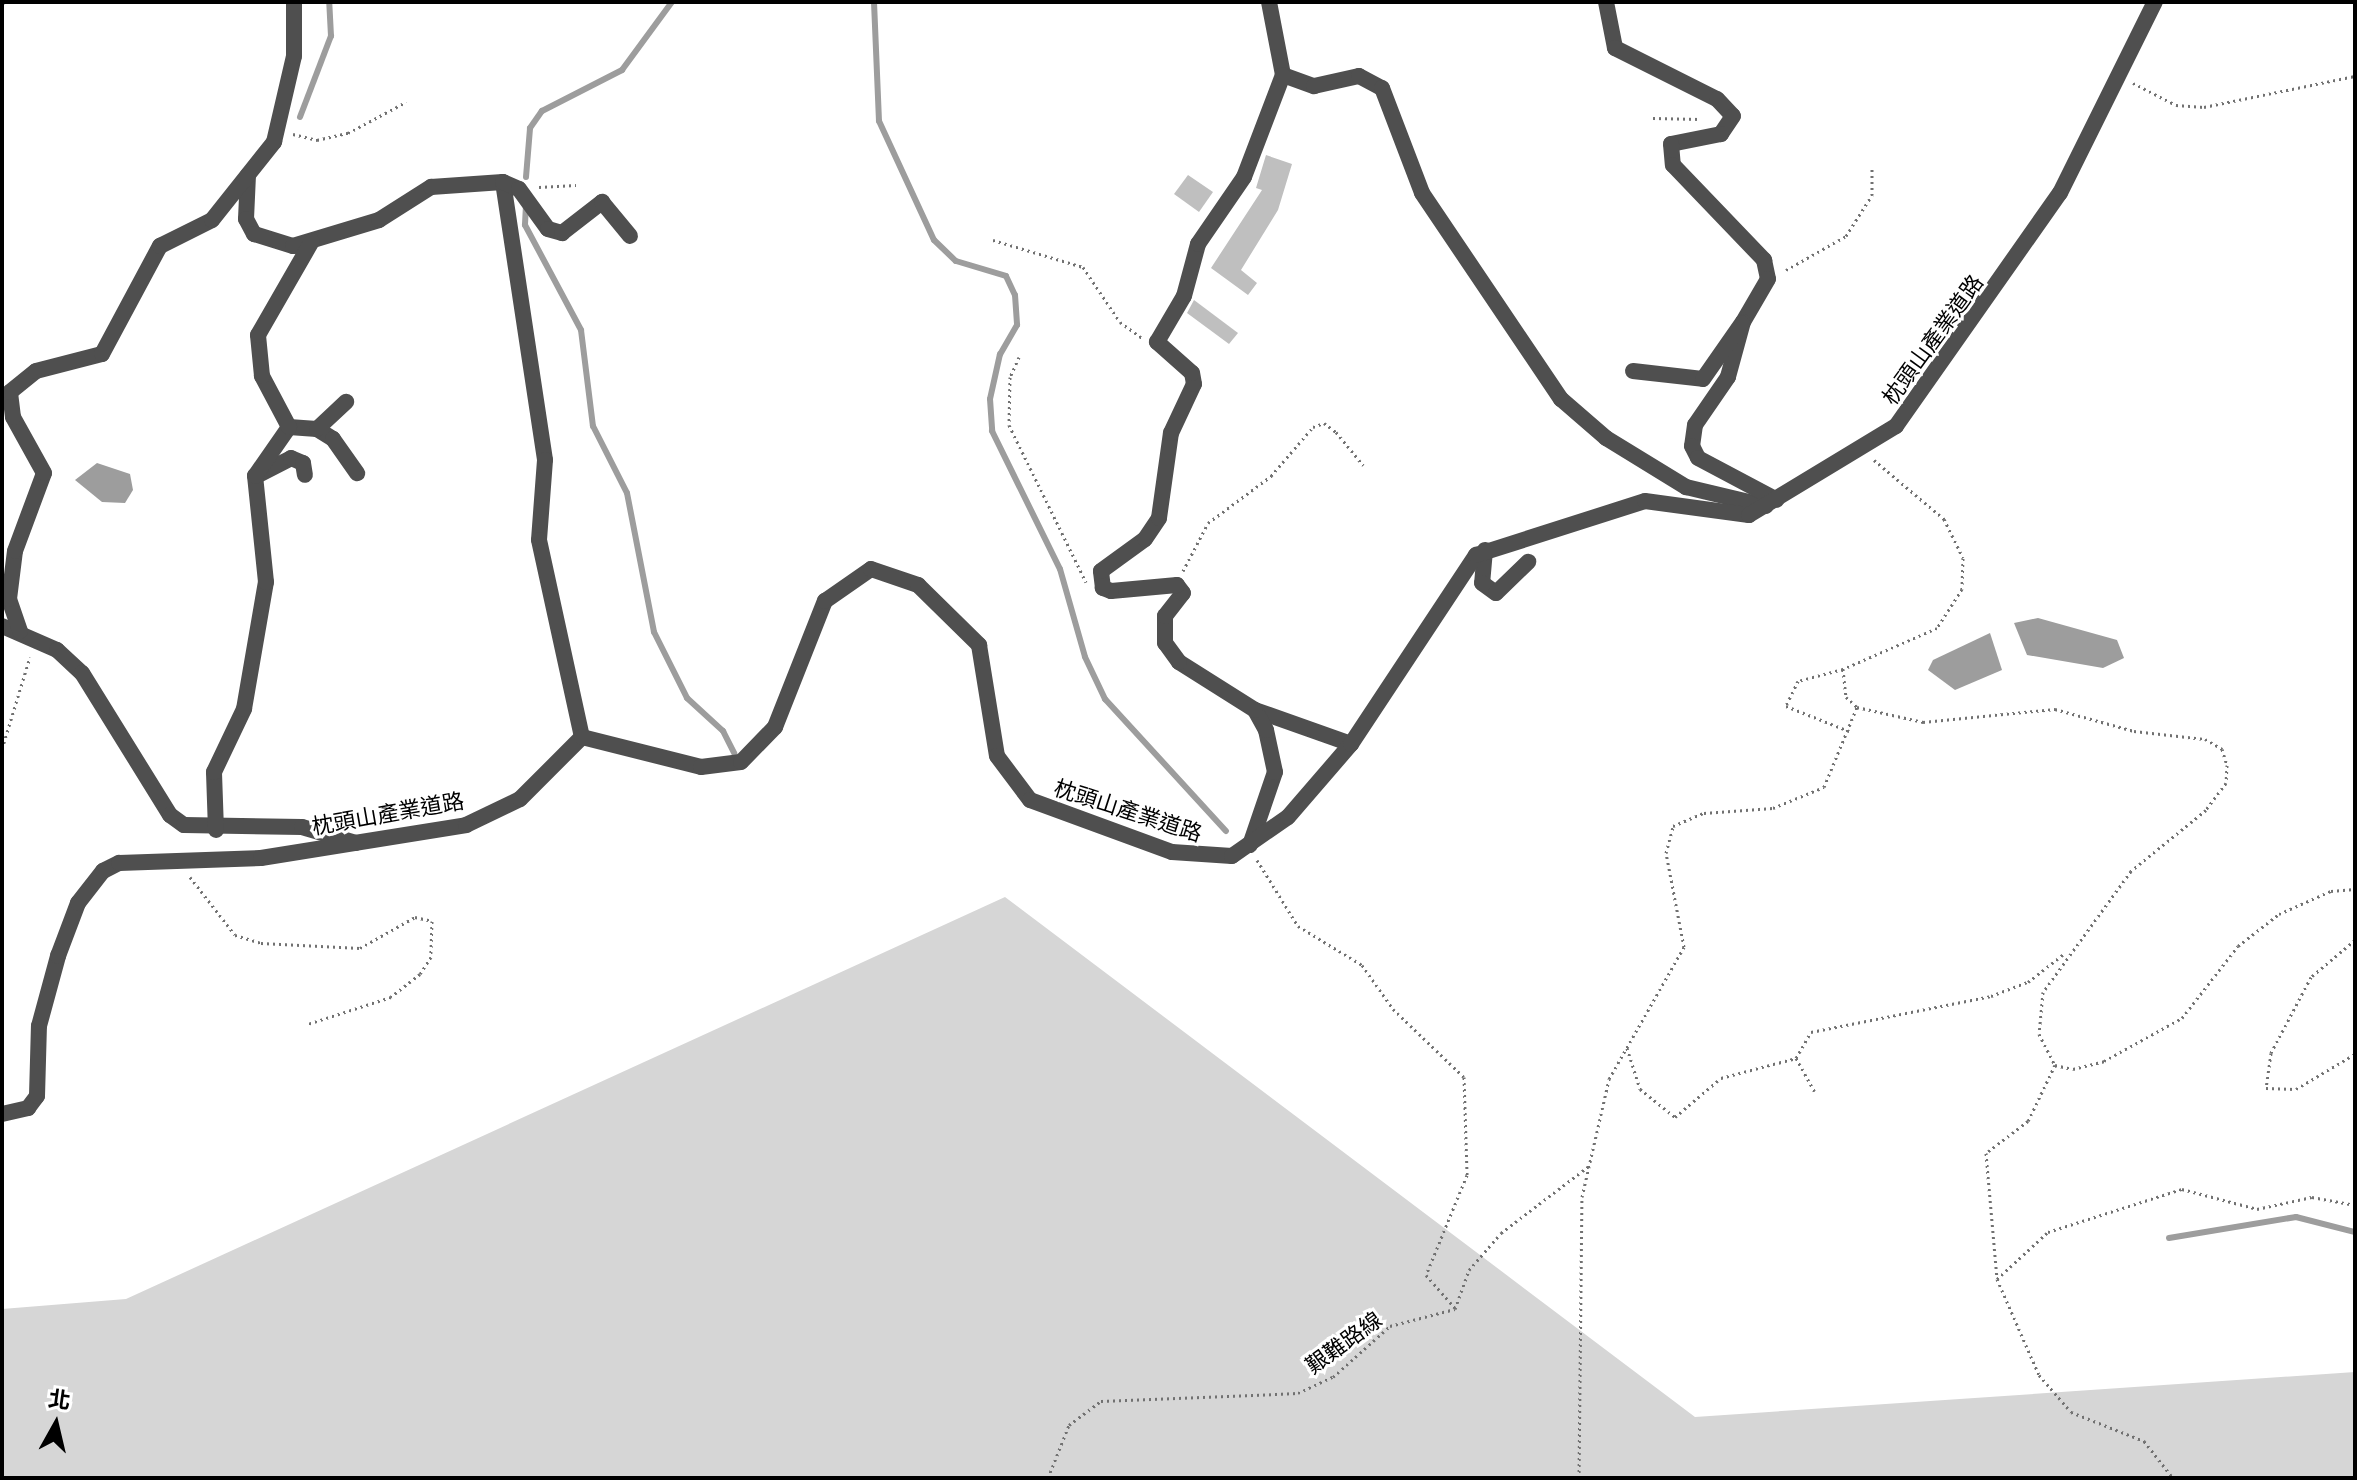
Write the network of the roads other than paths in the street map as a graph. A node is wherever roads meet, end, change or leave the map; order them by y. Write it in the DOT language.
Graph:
graph roads {
  1 [pos="294,2"];
  2 [pos="1269,2"];
  3 [pos="1606,2"];
  4 [pos="2155,2"];
  5 [pos="1283,75"];
  6 [pos="248,175"];
  7 [pos="511,185"];
  8 [pos="630,236"];
  9 [pos="312,241"];
  10 [pos="1743,322"];
  11 [pos="1633,371"];
  12 [pos="346,402"];
  13 [pos="289,427"];
  14 [pos="317,429"];
  15 [pos="357,473"];
  16 [pos="305,475"];
  17 [pos="255,476"];
  18 [pos="1772,503"];
  19 [pos="1485,550"];
  20 [pos="1528,562"];
  21 [pos="2,626"];
  22 [pos="26,634"];
  23 [pos="1255,710"];
  24 [pos="582,737"];
  25 [pos="1351,744"];
  26 [pos="216,830"];
  27 [pos="356,843"];
  28 [pos="1250,846"];
  29 [pos="2,1114"];
  1 -- 6 [label="street"];
  2 -- 5 [label="street"];
  3 -- 10 [label="street"];
  4 -- 18 [label="street, 枕頭山產業道路"];
  5 -- 18 [label="street"];
  5 -- 23 [label="street"];
  6 -- 9 [label="street"];
  6 -- 22 [label="street"];
  7 -- 8 [label="street"];
  7 -- 9 [label="street"];
  7 -- 24 [label="street"];
  9 -- 13 [label="street"];
  10 -- 11 [label="street"];
  10 -- 18 [label="street"];
  12 -- 14 [label="street"];
  13 -- 14 [label="street"];
  13 -- 17 [label="street"];
  14 -- 15 [label="street"];
  16 -- 17 [label="street"];
  17 -- 26 [label="street"];
  18 -- 19 [label="street, 枕頭山產業道路"];
  19 -- 20 [label="street"];
  19 -- 25 [label="street, 枕頭山產業道路"];
  21 -- 22 [label="street"];
  22 -- 26 [label="street"];
  23 -- 25 [label="street"];
  23 -- 28 [label="street"];
  24 -- 27 [label="street, 枕頭山產業道路"];
  24 -- 28 [label="street, 枕頭山產業道路"];
  25 -- 28 [label="street, 枕頭山產業道路"];
  26 -- 27 [label="street"];
  27 -- 29 [label="street, 枕頭山產業道路"];
}
